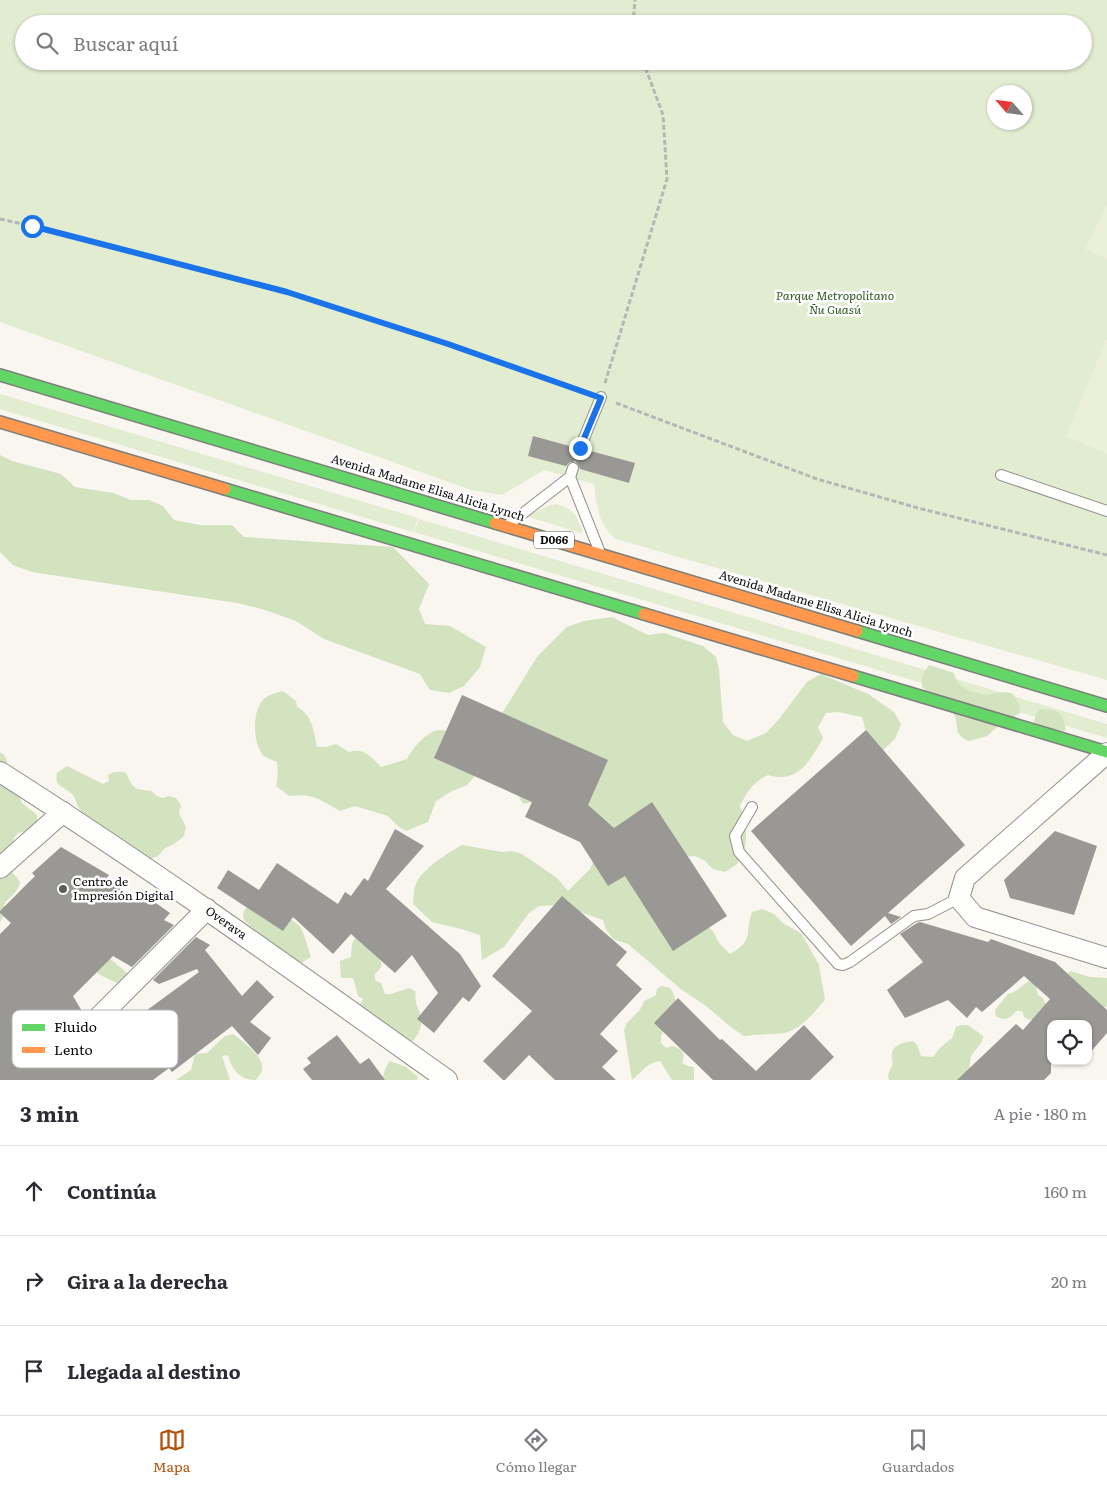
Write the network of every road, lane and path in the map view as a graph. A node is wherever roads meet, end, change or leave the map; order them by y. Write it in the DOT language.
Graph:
graph roads {
  1 [pos="635,0"];
  2 [pos="634,15"];
  3 [pos="646,70"];
  4 [pos="0,219"];
  5 [pos="0,375"];
  6 [pos="601,398"];
  7 [pos="0,422"];
  8 [pos="580,448"];
  9 [pos="1001,475"];
  10 [pos="1107,511"];
  11 [pos="507,526"];
  12 [pos="601,554"];
  13 [pos="1107,555"];
  14 [pos="1107,706"];
  15 [pos="1107,752"];
  16 [pos="0,772"];
  17 [pos="752,806"];
  18 [pos="63,812"];
  19 [pos="0,868"];
  20 [pos="959,898"];
  21 [pos="207,909"];
  22 [pos="1107,958"];
  23 [pos="106,1010"];
  24 [pos="447,1080"];
  1 -- 2 [label="path"];
  3 -- 6 [label="path"];
  4 -- 6 [label="path"];
  5 -- 11 [label="highway, Avenida Madame Elisa Alicia Lynch / D066"];
  6 -- 8 [label="lane"];
  6 -- 13 [label="path"];
  7 -- 15 [label="highway"];
  9 -- 10 [label="lane"];
  11 -- 12 [label="highway, Avenida Madame Elisa Alicia Lynch / D066"];
  11 -- 12 [label="lane"];
  12 -- 14 [label="highway, Avenida Madame Elisa Alicia Lynch / D066"];
  15 -- 20 [label="street"];
  16 -- 18 [label="street, Overava"];
  17 -- 20 [label="lane"];
  18 -- 19 [label="street"];
  18 -- 21 [label="street, Overava"];
  20 -- 22 [label="street"];
  21 -- 23 [label="street"];
  21 -- 24 [label="street, Overava"];
}
